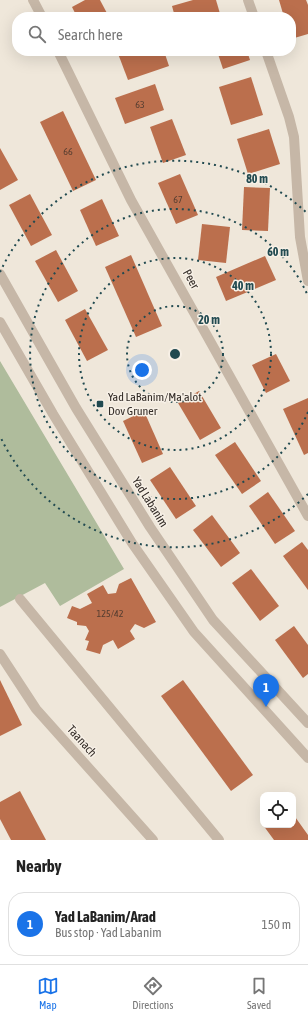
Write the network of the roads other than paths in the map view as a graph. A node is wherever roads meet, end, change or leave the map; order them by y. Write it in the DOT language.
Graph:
graph roads {
  1 [pos="33,0"];
  2 [pos="248,0"];
  3 [pos="39,12"];
  4 [pos="252,12"];
  5 [pos="60,56"];
  6 [pos="268,56"];
  7 [pos="0,274"];
  8 [pos="308,281"];
  9 [pos="0,322"];
  10 [pos="308,516"];
  11 [pos="20,600"];
  12 [pos="0,654"];
  13 [pos="308,723"];
  14 [pos="308,758"];
  15 [pos="153,840"];
  16 [pos="219,840"];
  1 -- 3 [label="street"];
  2 -- 4 [label="street"];
  5 -- 10 [label="street, Peer"];
  6 -- 8 [label="street"];
  7 -- 13 [label="street, Yad Labanim"];
  9 -- 14 [label="street"];
  11 -- 16 [label="street"];
  12 -- 15 [label="street, Taanach"];
}
